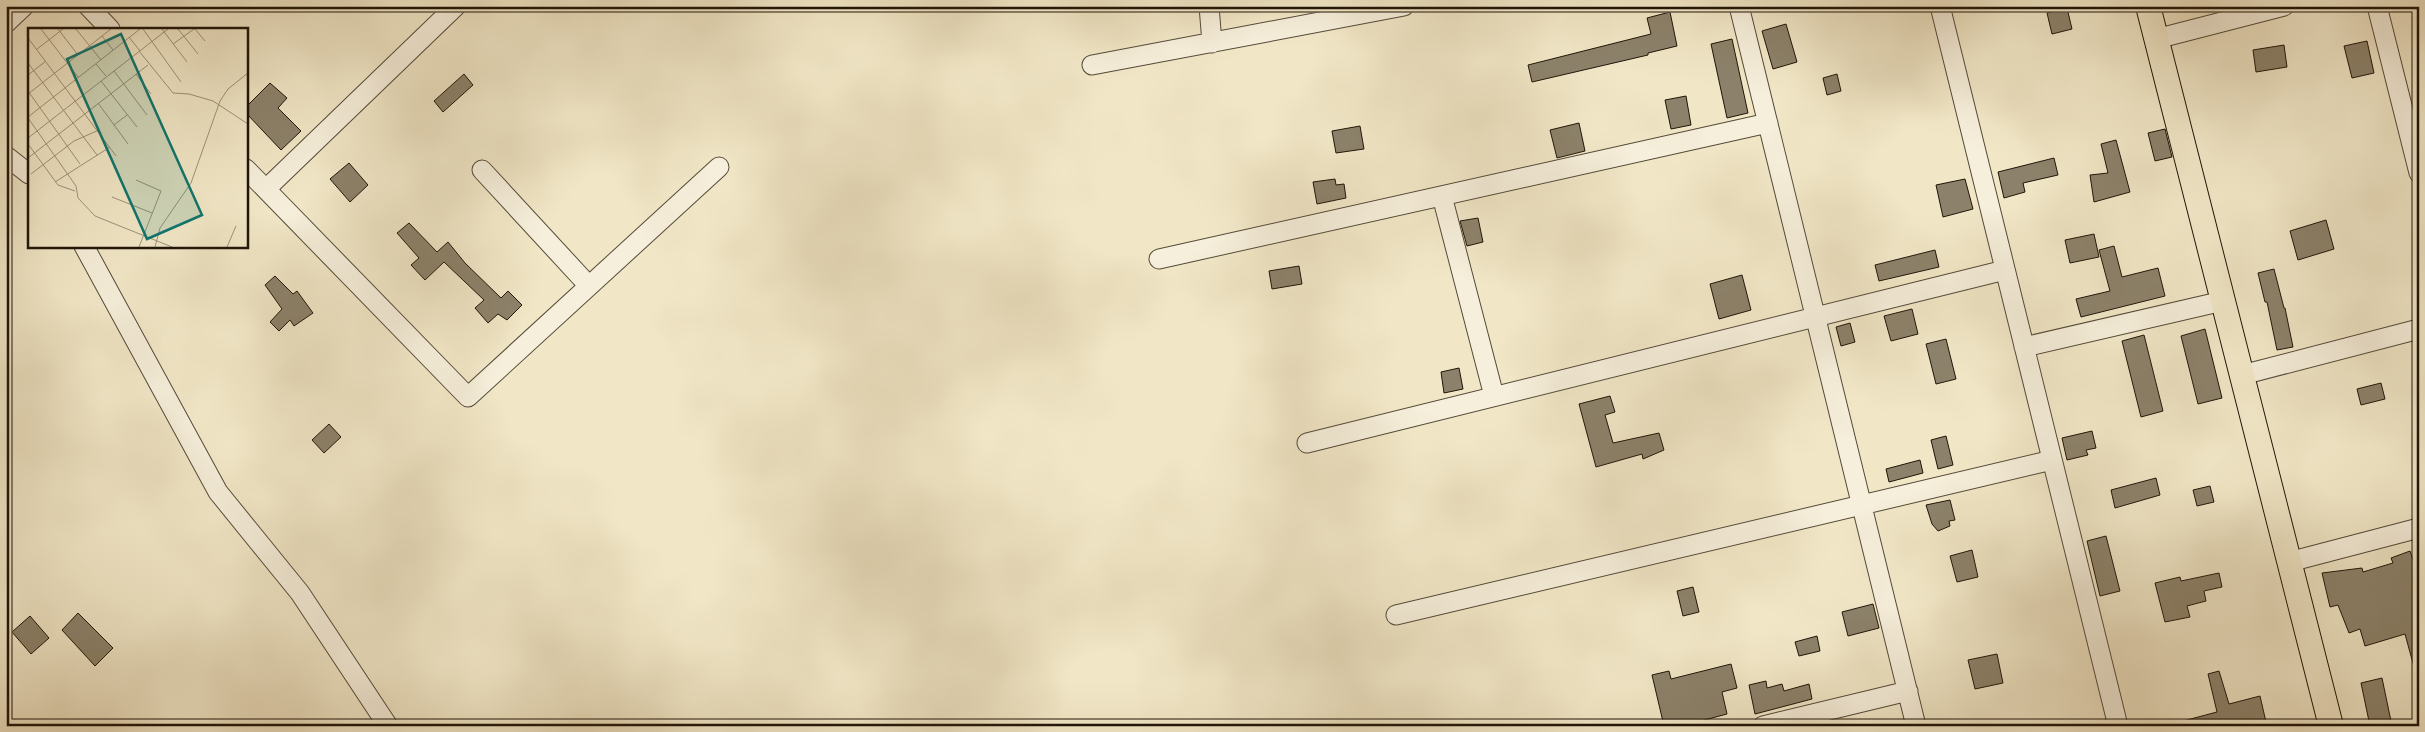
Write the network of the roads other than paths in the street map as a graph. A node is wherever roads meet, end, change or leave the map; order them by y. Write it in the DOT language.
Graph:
graph roads {
  1 [pos="24,6"];
  2 [pos="88,6"];
  3 [pos="456,6"];
  4 [pos="1209,6"];
  5 [pos="1404,6"];
  6 [pos="1739,6"];
  7 [pos="1940,6"];
  8 [pos="2148,6"];
  9 [pos="2284,6"];
  10 [pos="2377,6"];
  11 [pos="6,23"];
  12 [pos="109,28"];
  13 [pos="2156,39"];
  14 [pos="1212,43"];
  15 [pos="1092,65"];
  16 [pos="1768,124"];
  17 [pos="2416,147"];
  18 [pos="6,156"];
  19 [pos="719,168"];
  20 [pos="482,170"];
  21 [pos="248,171"];
  22 [pos="28,173"];
  23 [pos="2419,173"];
  24 [pos="266,189"];
  25 [pos="1442,196"];
  26 [pos="85,248"];
  27 [pos="1159,260"];
  28 [pos="2005,270"];
  29 [pos="589,286"];
  30 [pos="2223,301"];
  31 [pos="1816,317"];
  32 [pos="2419,329"];
  33 [pos="2024,347"];
  34 [pos="2242,375"];
  35 [pos="1494,396"];
  36 [pos="1306,443"];
  37 [pos="2052,460"];
  38 [pos="1862,505"];
  39 [pos="2419,528"];
  40 [pos="2289,562"];
  41 [pos="1396,615"];
  42 [pos="1908,692"];
  43 [pos="388,726"];
  44 [pos="1762,726"];
  45 [pos="1916,726"];
  46 [pos="2118,726"];
  47 [pos="2331,726"];
  1 -- 11 [label="street"];
  2 -- 12 [label="street"];
  3 -- 24 [label="street"];
  4 -- 14 [label="street"];
  5 -- 14 [label="street"];
  6 -- 16 [label="street"];
  7 -- 28 [label="street"];
  8 -- 13 [label="main road"];
  9 -- 13 [label="street"];
  10 -- 17 [label="street"];
  13 -- 30 [label="main road"];
  14 -- 15 [label="street"];
  16 -- 25 [label="street"];
  16 -- 31 [label="street"];
  17 -- 23 [label="street"];
  18 -- 22 [label="street"];
  19 -- 29 [label="street"];
  20 -- 29 [label="street"];
  21 -- 24 [label="street"];
  24 -- 29 [label="street"];
  25 -- 27 [label="street"];
  25 -- 35 [label="street"];
  26 -- 43 [label="street"];
  28 -- 31 [label="street"];
  28 -- 33 [label="street"];
  30 -- 33 [label="street"];
  30 -- 34 [label="main road"];
  31 -- 35 [label="street"];
  31 -- 38 [label="street"];
  32 -- 34 [label="street"];
  33 -- 37 [label="street"];
  34 -- 40 [label="main road"];
  35 -- 36 [label="street"];
  37 -- 38 [label="street"];
  37 -- 46 [label="street"];
  38 -- 41 [label="street"];
  38 -- 42 [label="street"];
  39 -- 40 [label="street"];
  40 -- 47 [label="main road"];
  42 -- 44 [label="street"];
  42 -- 45 [label="street"];
}
